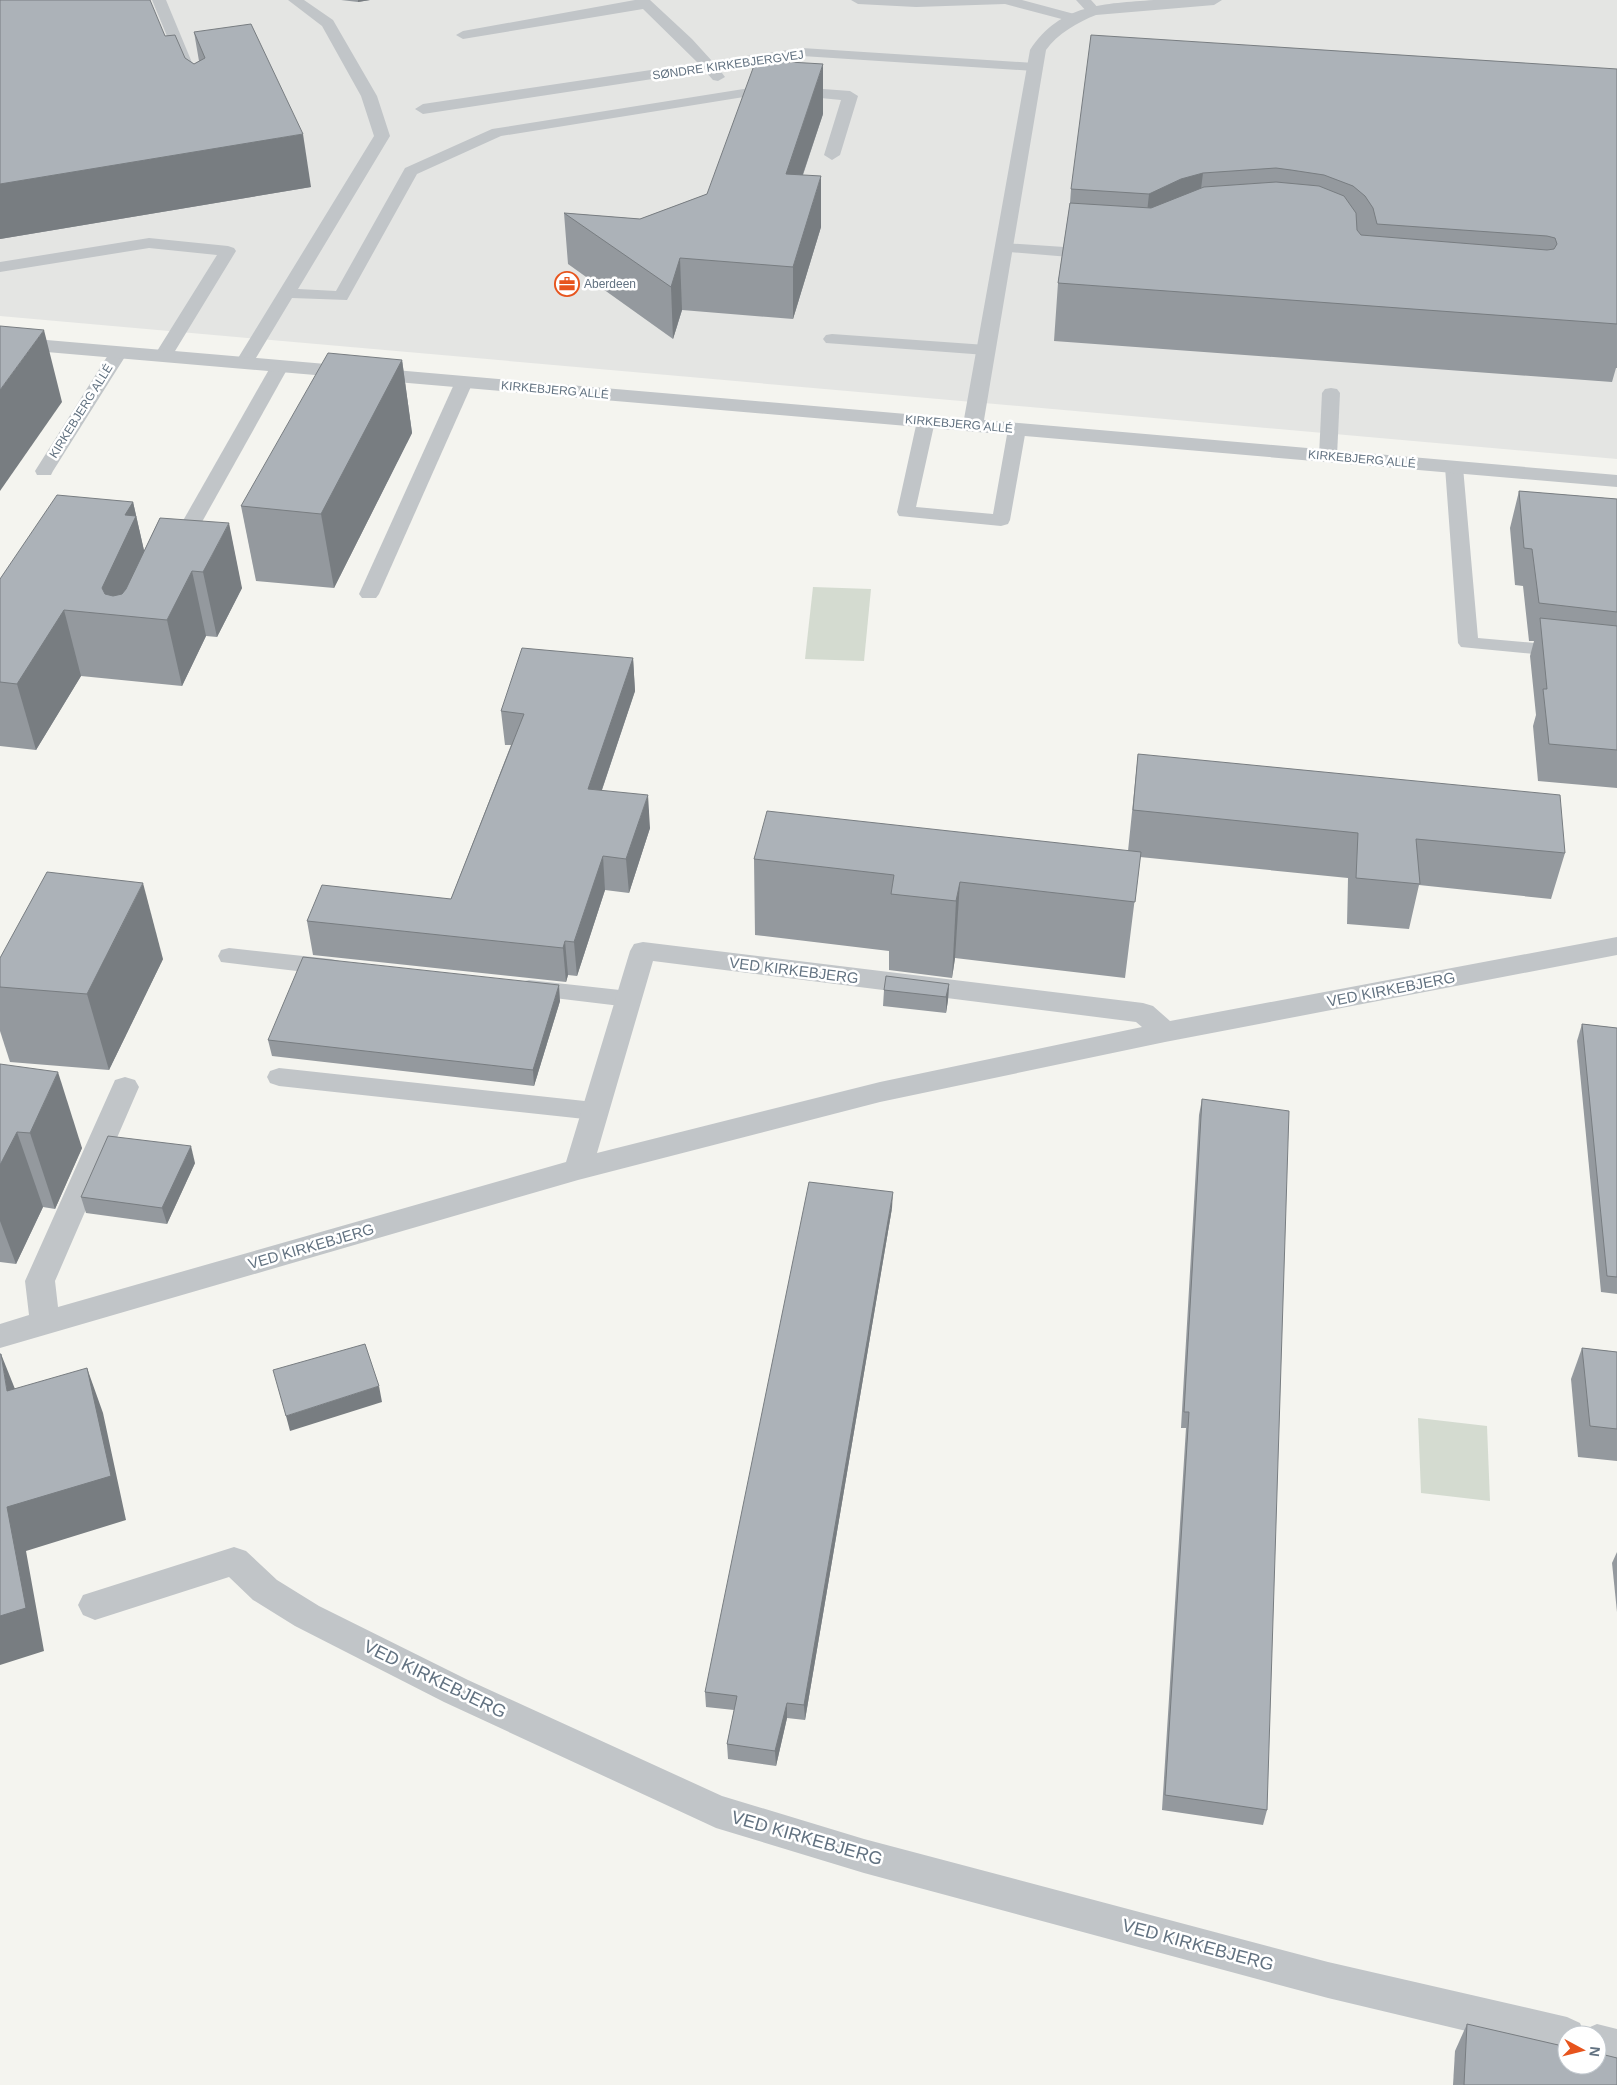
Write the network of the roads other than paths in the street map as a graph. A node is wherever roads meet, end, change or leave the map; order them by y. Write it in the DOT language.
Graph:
graph roads {
  1 [pos="159,0"];
  2 [pos="295,0"];
  3 [pos="858,0"];
  4 [pos="1006,0"];
  5 [pos="1214,0"];
  6 [pos="644,2"];
  7 [pos="1088,5"];
  8 [pos="1073,18"];
  9 [pos="463,35"];
  10 [pos="709,67"];
  11 [pos="1034,67"];
  12 [pos="193,81"];
  13 [pos="734,94"];
  14 [pos="423,110"];
  15 [pos="832,155"];
  16 [pos="1003,248"];
  17 [pos="1107,255"];
  18 [pos="0,268"];
  19 [pos="286,293"];
  20 [pos="832,339"];
  21 [pos="0,342"];
  22 [pos="986,350"];
  23 [pos="119,352"];
  24 [pos="163,356"];
  25 [pos="244,362"];
  26 [pos="280,366"];
  27 [pos="464,382"];
  28 [pos="1331,393"];
  29 [pos="926,421"];
  30 [pos="973,425"];
  31 [pos="1017,429"];
  32 [pos="1328,456"];
  33 [pos="1454,467"];
  34 [pos="44,470"];
  35 [pos="1617,481"];
  36 [pos="170,565"];
  37 [pos="369,594"];
  38 [pos="1617,656"];
  39 [pos="1617,946"];
  40 [pos="229,956"];
  41 [pos="356,970"];
  42 [pos="512,986"];
  43 [pos="629,999"];
  44 [pos="1165,1032"];
  45 [pos="279,1077"];
  46 [pos="125,1087"];
  47 [pos="594,1111"];
  48 [pos="578,1170"];
  49 [pos="45,1324"];
  50 [pos="0,1336"];
  51 [pos="95,1605"];
  52 [pos="1557,2034"];
  1 -- 12 [label="lane"];
  2 -- 19 [label="lane"];
  3 -- 4 [label="lane"];
  4 -- 8 [label="lane"];
  5 -- 7 [label="street"];
  6 -- 9 [label="lane"];
  6 -- 10 [label="lane"];
  7 -- 8 [label="street"];
  8 -- 11 [label="street"];
  10 -- 11 [label="lane, SØNDRE KIRKEBJERGVEJ"];
  10 -- 13 [label="lane"];
  10 -- 14 [label="lane, SØNDRE KIRKEBJERGVEJ"];
  11 -- 16 [label="street"];
  13 -- 15 [label="lane"];
  13 -- 19 [label="lane"];
  16 -- 17 [label="lane"];
  16 -- 22 [label="street"];
  18 -- 24 [label="lane"];
  19 -- 25 [label="lane"];
  20 -- 22 [label="lane"];
  21 -- 23 [label="street, KIRKEBJERG ALLÉ"];
  22 -- 30 [label="street"];
  23 -- 24 [label="street, KIRKEBJERG ALLÉ"];
  23 -- 34 [label="lane, KIRKEBJERG ALLÉ"];
  24 -- 25 [label="street, KIRKEBJERG ALLÉ"];
  25 -- 26 [label="street, KIRKEBJERG ALLÉ"];
  26 -- 27 [label="street, KIRKEBJERG ALLÉ"];
  26 -- 36 [label="lane"];
  27 -- 29 [label="street, KIRKEBJERG ALLÉ"];
  27 -- 37 [label="lane"];
  28 -- 32 [label="lane"];
  29 -- 30 [label="street, KIRKEBJERG ALLÉ"];
  29 -- 31 [label="lane"];
  30 -- 31 [label="street, KIRKEBJERG ALLÉ"];
  31 -- 32 [label="street, KIRKEBJERG ALLÉ"];
  32 -- 33 [label="street, KIRKEBJERG ALLÉ"];
  33 -- 35 [label="street, KIRKEBJERG ALLÉ"];
  33 -- 38 [label="lane"];
  39 -- 44 [label="street, VED KIRKEBJERG"];
  40 -- 41 [label="lane"];
  42 -- 43 [label="lane"];
  43 -- 44 [label="street, VED KIRKEBJERG"];
  43 -- 47 [label="street, VED KIRKEBJERG"];
  44 -- 48 [label="street, VED KIRKEBJERG"];
  45 -- 47 [label="lane"];
  46 -- 49 [label="street"];
  47 -- 48 [label="street, VED KIRKEBJERG"];
  48 -- 49 [label="street, VED KIRKEBJERG"];
  49 -- 50 [label="street, VED KIRKEBJERG"];
  51 -- 52 [label="street, VED KIRKEBJERG"];
}
